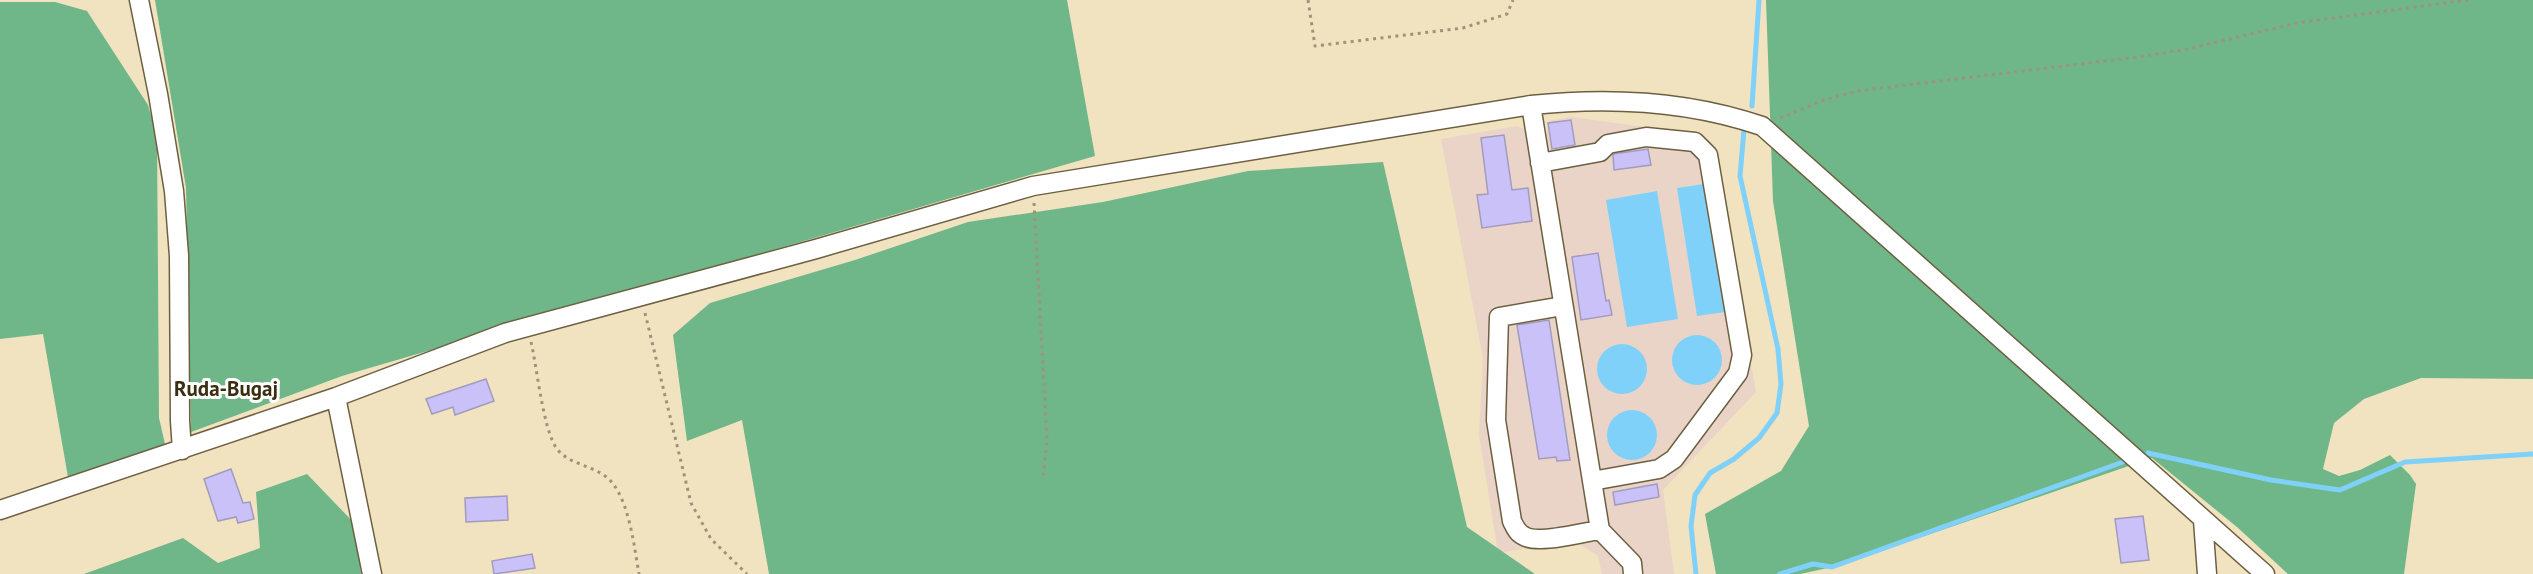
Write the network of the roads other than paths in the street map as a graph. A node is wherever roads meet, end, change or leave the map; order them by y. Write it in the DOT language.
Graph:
graph roads {
  1 [pos="139,0"];
  2 [pos="1531,105"];
  3 [pos="1540,163"];
  4 [pos="1563,306"];
  5 [pos="336,397"];
  6 [pos="182,450"];
  7 [pos="1592,481"];
  8 [pos="0,510"];
  9 [pos="2203,520"];
  10 [pos="1600,530"];
  11 [pos="372,574"];
  12 [pos="1633,574"];
  13 [pos="2207,574"];
  14 [pos="2265,574"];
  1 -- 6 [label="street"];
  2 -- 3 [label="street"];
  2 -- 5 [label="street"];
  2 -- 9 [label="street"];
  3 -- 4 [label="street"];
  3 -- 7 [label="street"];
  4 -- 7 [label="street"];
  4 -- 10 [label="street"];
  5 -- 6 [label="street"];
  5 -- 11 [label="street"];
  6 -- 8 [label="street"];
  7 -- 10 [label="street"];
  9 -- 13 [label="street"];
  9 -- 14 [label="street"];
  10 -- 12 [label="street"];
}
